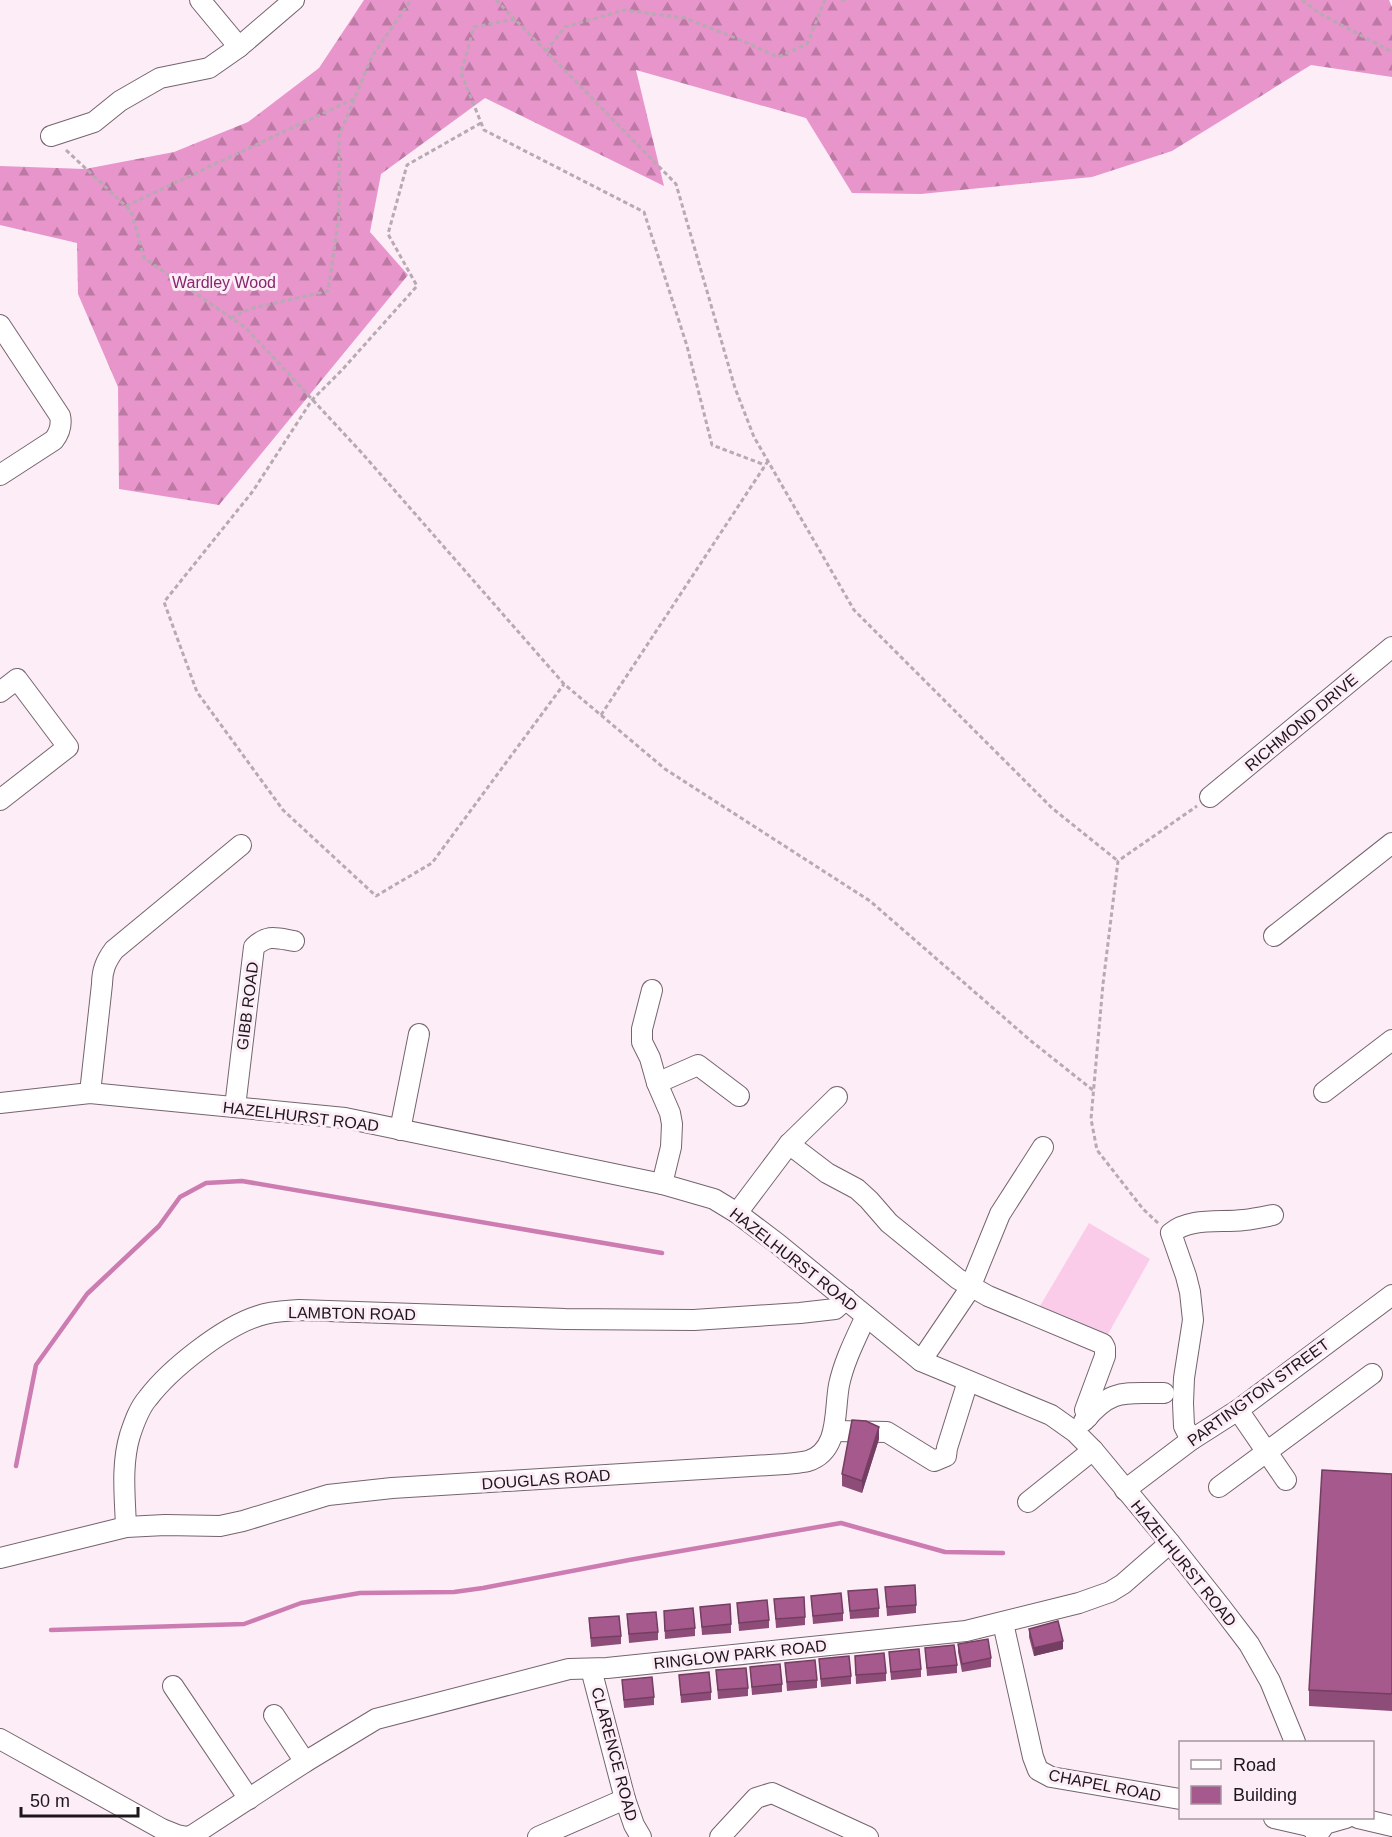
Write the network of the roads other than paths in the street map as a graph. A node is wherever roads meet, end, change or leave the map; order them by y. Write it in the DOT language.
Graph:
graph roads {
  1 [pos="200,0"];
  2 [pos="294,0"];
  3 [pos="239,47"];
  4 [pos="51,136"];
  5 [pos="0,325"];
  6 [pos="0,475"];
  7 [pos="1392,647"];
  8 [pos="0,692"];
  9 [pos="1210,797"];
  10 [pos="0,800"];
  11 [pos="1392,843"];
  12 [pos="229,849"];
  13 [pos="1274,936"];
  14 [pos="294,941"];
  15 [pos="652,990"];
  16 [pos="419,1034"];
  17 [pos="1392,1040"];
  18 [pos="657,1083"];
  19 [pos="1324,1092"];
  20 [pos="90,1093"];
  21 [pos="739,1096"];
  22 [pos="837,1097"];
  23 [pos="0,1103"];
  24 [pos="235,1107"];
  25 [pos="400,1130"];
  26 [pos="789,1144"];
  27 [pos="1042,1147"];
  28 [pos="662,1184"];
  29 [pos="737,1213"];
  30 [pos="1273,1215"];
  31 [pos="971,1286"];
  32 [pos="1392,1294"];
  33 [pos="846,1299"];
  34 [pos="866,1316"];
  35 [pos="921,1361"];
  36 [pos="1372,1374"];
  37 [pos="968,1381"];
  38 [pos="1164,1394"];
  39 [pos="1238,1410"];
  40 [pos="1088,1417"];
  41 [pos="834,1431"];
  42 [pos="1075,1432"];
  43 [pos="1191,1440"];
  44 [pos="1093,1450"];
  45 [pos="1266,1451"];
  46 [pos="1286,1480"];
  47 [pos="1219,1487"];
  48 [pos="1125,1490"];
  49 [pos="1028,1502"];
  50 [pos="126,1527"];
  51 [pos="1170,1543"];
  52 [pos="0,1558"];
  53 [pos="1003,1623"];
  54 [pos="591,1669"];
  55 [pos="173,1686"];
  56 [pos="274,1715"];
  57 [pos="0,1739"];
  58 [pos="1294,1741"];
  59 [pos="304,1762"];
  60 [pos="625,1798"];
  61 [pos="249,1799"];
  62 [pos="1179,1799"];
  63 [pos="1278,1819"];
  64 [pos="1360,1819"];
  65 [pos="1329,1825"];
  66 [pos="1383,1829"];
  67 [pos="537,1837"];
  68 [pos="641,1837"];
  69 [pos="720,1837"];
  70 [pos="868,1837"];
  1 -- 3 [label="street"];
  2 -- 3 [label="street"];
  3 -- 4 [label="street"];
  5 -- 6 [label="street"];
  7 -- 9 [label="street, RICHMOND DRIVE"];
  8 -- 10 [label="street"];
  11 -- 13 [label="street"];
  12 -- 20 [label="street"];
  14 -- 24 [label="street, GIBB ROAD"];
  15 -- 18 [label="street"];
  16 -- 25 [label="street"];
  17 -- 19 [label="street"];
  18 -- 21 [label="street"];
  18 -- 28 [label="street"];
  20 -- 23 [label="street, HAZELHURST ROAD"];
  20 -- 24 [label="street, HAZELHURST ROAD"];
  22 -- 26 [label="street"];
  24 -- 25 [label="street, HAZELHURST ROAD"];
  25 -- 28 [label="street, HAZELHURST ROAD"];
  26 -- 29 [label="street"];
  26 -- 31 [label="street"];
  27 -- 31 [label="street"];
  28 -- 29 [label="street, HAZELHURST ROAD"];
  29 -- 33 [label="street, HAZELHURST ROAD"];
  30 -- 43 [label="street"];
  31 -- 35 [label="street"];
  31 -- 40 [label="street"];
  32 -- 39 [label="street, PARTINGTON STREET"];
  33 -- 34 [label="street, HAZELHURST ROAD"];
  33 -- 50 [label="street, LAMBTON ROAD"];
  34 -- 35 [label="street, HAZELHURST ROAD"];
  34 -- 41 [label="street, DOUGLAS ROAD"];
  35 -- 37 [label="street, HAZELHURST ROAD"];
  36 -- 45 [label="street"];
  37 -- 41 [label="street"];
  37 -- 42 [label="street, HAZELHURST ROAD"];
  38 -- 40 [label="street"];
  39 -- 43 [label="street, PARTINGTON STREET"];
  39 -- 45 [label="street"];
  40 -- 42 [label="street"];
  41 -- 50 [label="street, DOUGLAS ROAD"];
  42 -- 44 [label="street, HAZELHURST ROAD"];
  43 -- 48 [label="street, PARTINGTON STREET"];
  44 -- 48 [label="street, HAZELHURST ROAD"];
  44 -- 49 [label="street"];
  45 -- 46 [label="street"];
  45 -- 47 [label="street"];
  48 -- 51 [label="street, HAZELHURST ROAD"];
  50 -- 52 [label="street"];
  51 -- 53 [label="street, RINGLOW PARK ROAD"];
  51 -- 58 [label="street, HAZELHURST ROAD"];
  53 -- 54 [label="street, RINGLOW PARK ROAD"];
  53 -- 62 [label="street, CHAPEL ROAD"];
  54 -- 59 [label="street, RINGLOW PARK ROAD"];
  54 -- 60 [label="street, CLARENCE ROAD"];
  55 -- 61 [label="street"];
  56 -- 59 [label="street"];
  57 -- 61 [label="street, RINGLOW PARK ROAD"];
  59 -- 61 [label="street, RINGLOW PARK ROAD"];
  60 -- 67 [label="street"];
  60 -- 68 [label="street, CLARENCE ROAD"];
  63 -- 65 [label="street"];
  64 -- 66 [label="street"];
  69 -- 70 [label="street"];
}
